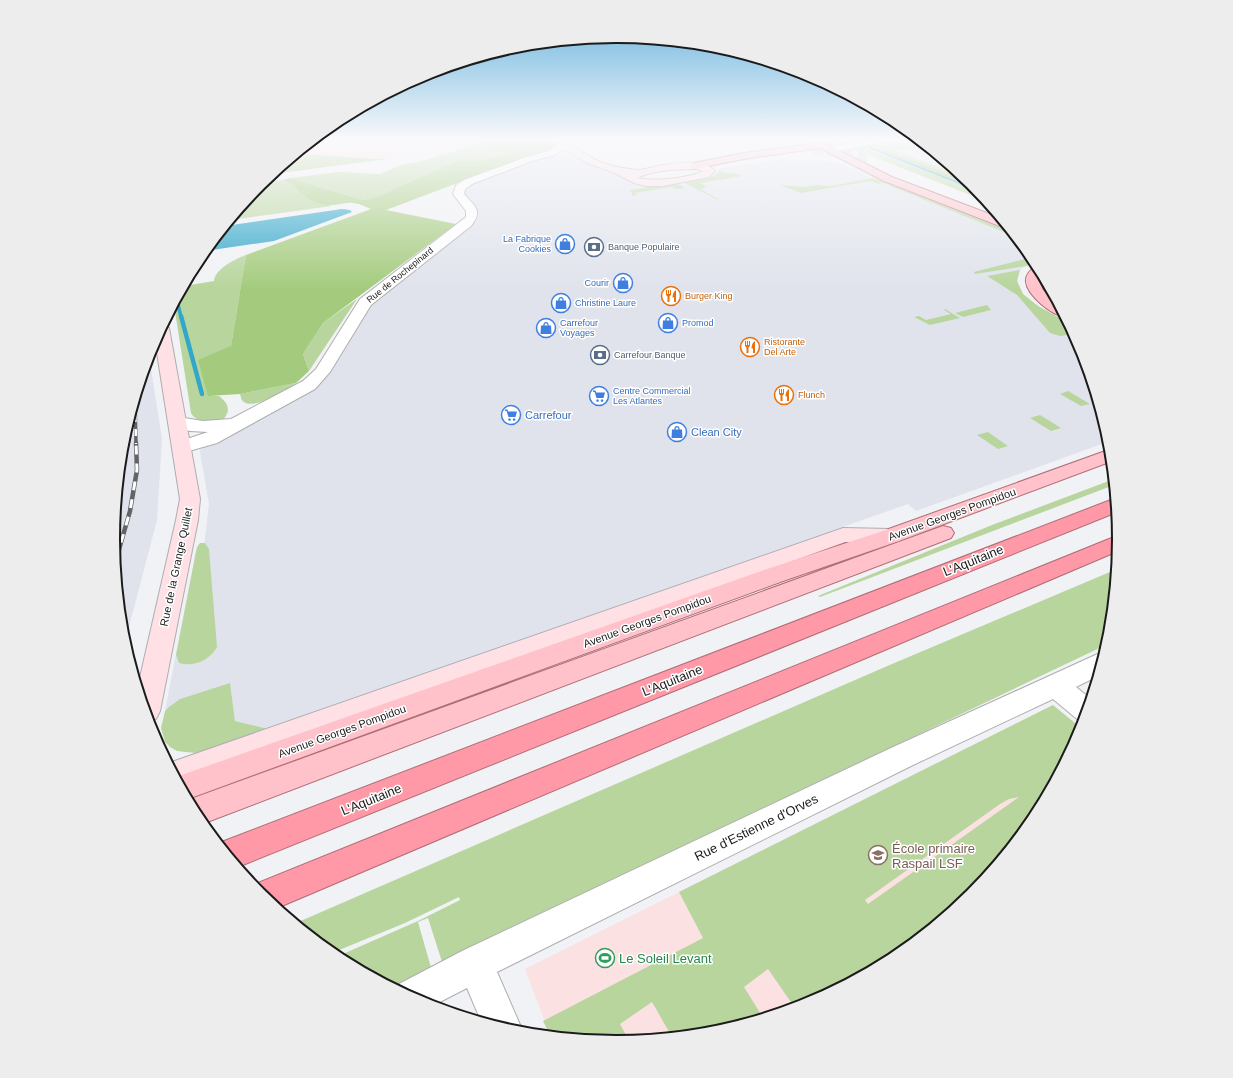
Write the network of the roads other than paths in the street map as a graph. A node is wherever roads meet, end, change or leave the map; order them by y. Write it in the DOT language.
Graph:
graph roads {
  1 [pos="460,188"];
  2 [pos="913,188"];
  3 [pos="931,188"];
  4 [pos="958,194"];
  5 [pos="980,207"];
  6 [pos="987,210"];
  7 [pos="996,220"];
  8 [pos="1035,273"];
  9 [pos="1037,292"];
  10 [pos="1050,298"];
  11 [pos="1055,308"];
  12 [pos="163,339"];
  13 [pos="244,419"];
  14 [pos="178,422"];
  15 [pos="221,426"];
  16 [pos="182,445"];
  17 [pos="1105,457"];
  18 [pos="1108,472"];
  19 [pos="1111,507"];
  20 [pos="891,536"];
  21 [pos="1112,545"];
  22 [pos="1096,665"];
  23 [pos="1055,686"];
  24 [pos="148,701"];
  25 [pos="1083,708"];
  26 [pos="353,739"];
  27 [pos="179,772"];
  28 [pos="187,787"];
  29 [pos="201,809"];
  30 [pos="233,853"];
  31 [pos="270,894"];
  32 [pos="475,964"];
  33 [pos="419,993"];
  34 [pos="499,1020"];
  1 -- 13 [label="street, Rue de Rochepinard"];
  2 -- 7 [label="main road"];
  3 -- 5 [label="main road"];
  4 -- 5 [label="main road"];
  5 -- 6 [label="main road"];
  8 -- 9 [label="main road"];
  9 -- 10 [label="main road"];
  9 -- 11 [label="main road"];
  12 -- 14 [label="street, Rue de la Grange Quillet"];
  13 -- 15 [label="street"];
  13 -- 16 [label="street"];
  14 -- 15 [label="street"];
  14 -- 16 [label="street, Rue de la Grange Quillet"];
  15 -- 16 [label="street"];
  16 -- 24 [label="street, Rue de la Grange Quillet"];
  17 -- 20 [label="main road, Avenue Georges Pompidou"];
  18 -- 26 [label="main road, Avenue Georges Pompidou"];
  19 -- 30 [label="highway, L'Aquitaine"];
  20 -- 26 [label="main road, Avenue Georges Pompidou"];
  20 -- 27 [label="street"];
  21 -- 31 [label="highway"];
  22 -- 23 [label="street, Rue d'Estienne d'Orves"];
  23 -- 25 [label="street"];
  23 -- 32 [label="street, Rue d'Estienne d'Orves"];
  26 -- 28 [label="main road, Avenue Georges Pompidou"];
  26 -- 29 [label="main road, Avenue Georges Pompidou"];
  32 -- 33 [label="street, Rue d'Estienne d'Orves"];
  32 -- 34 [label="street"];
}
